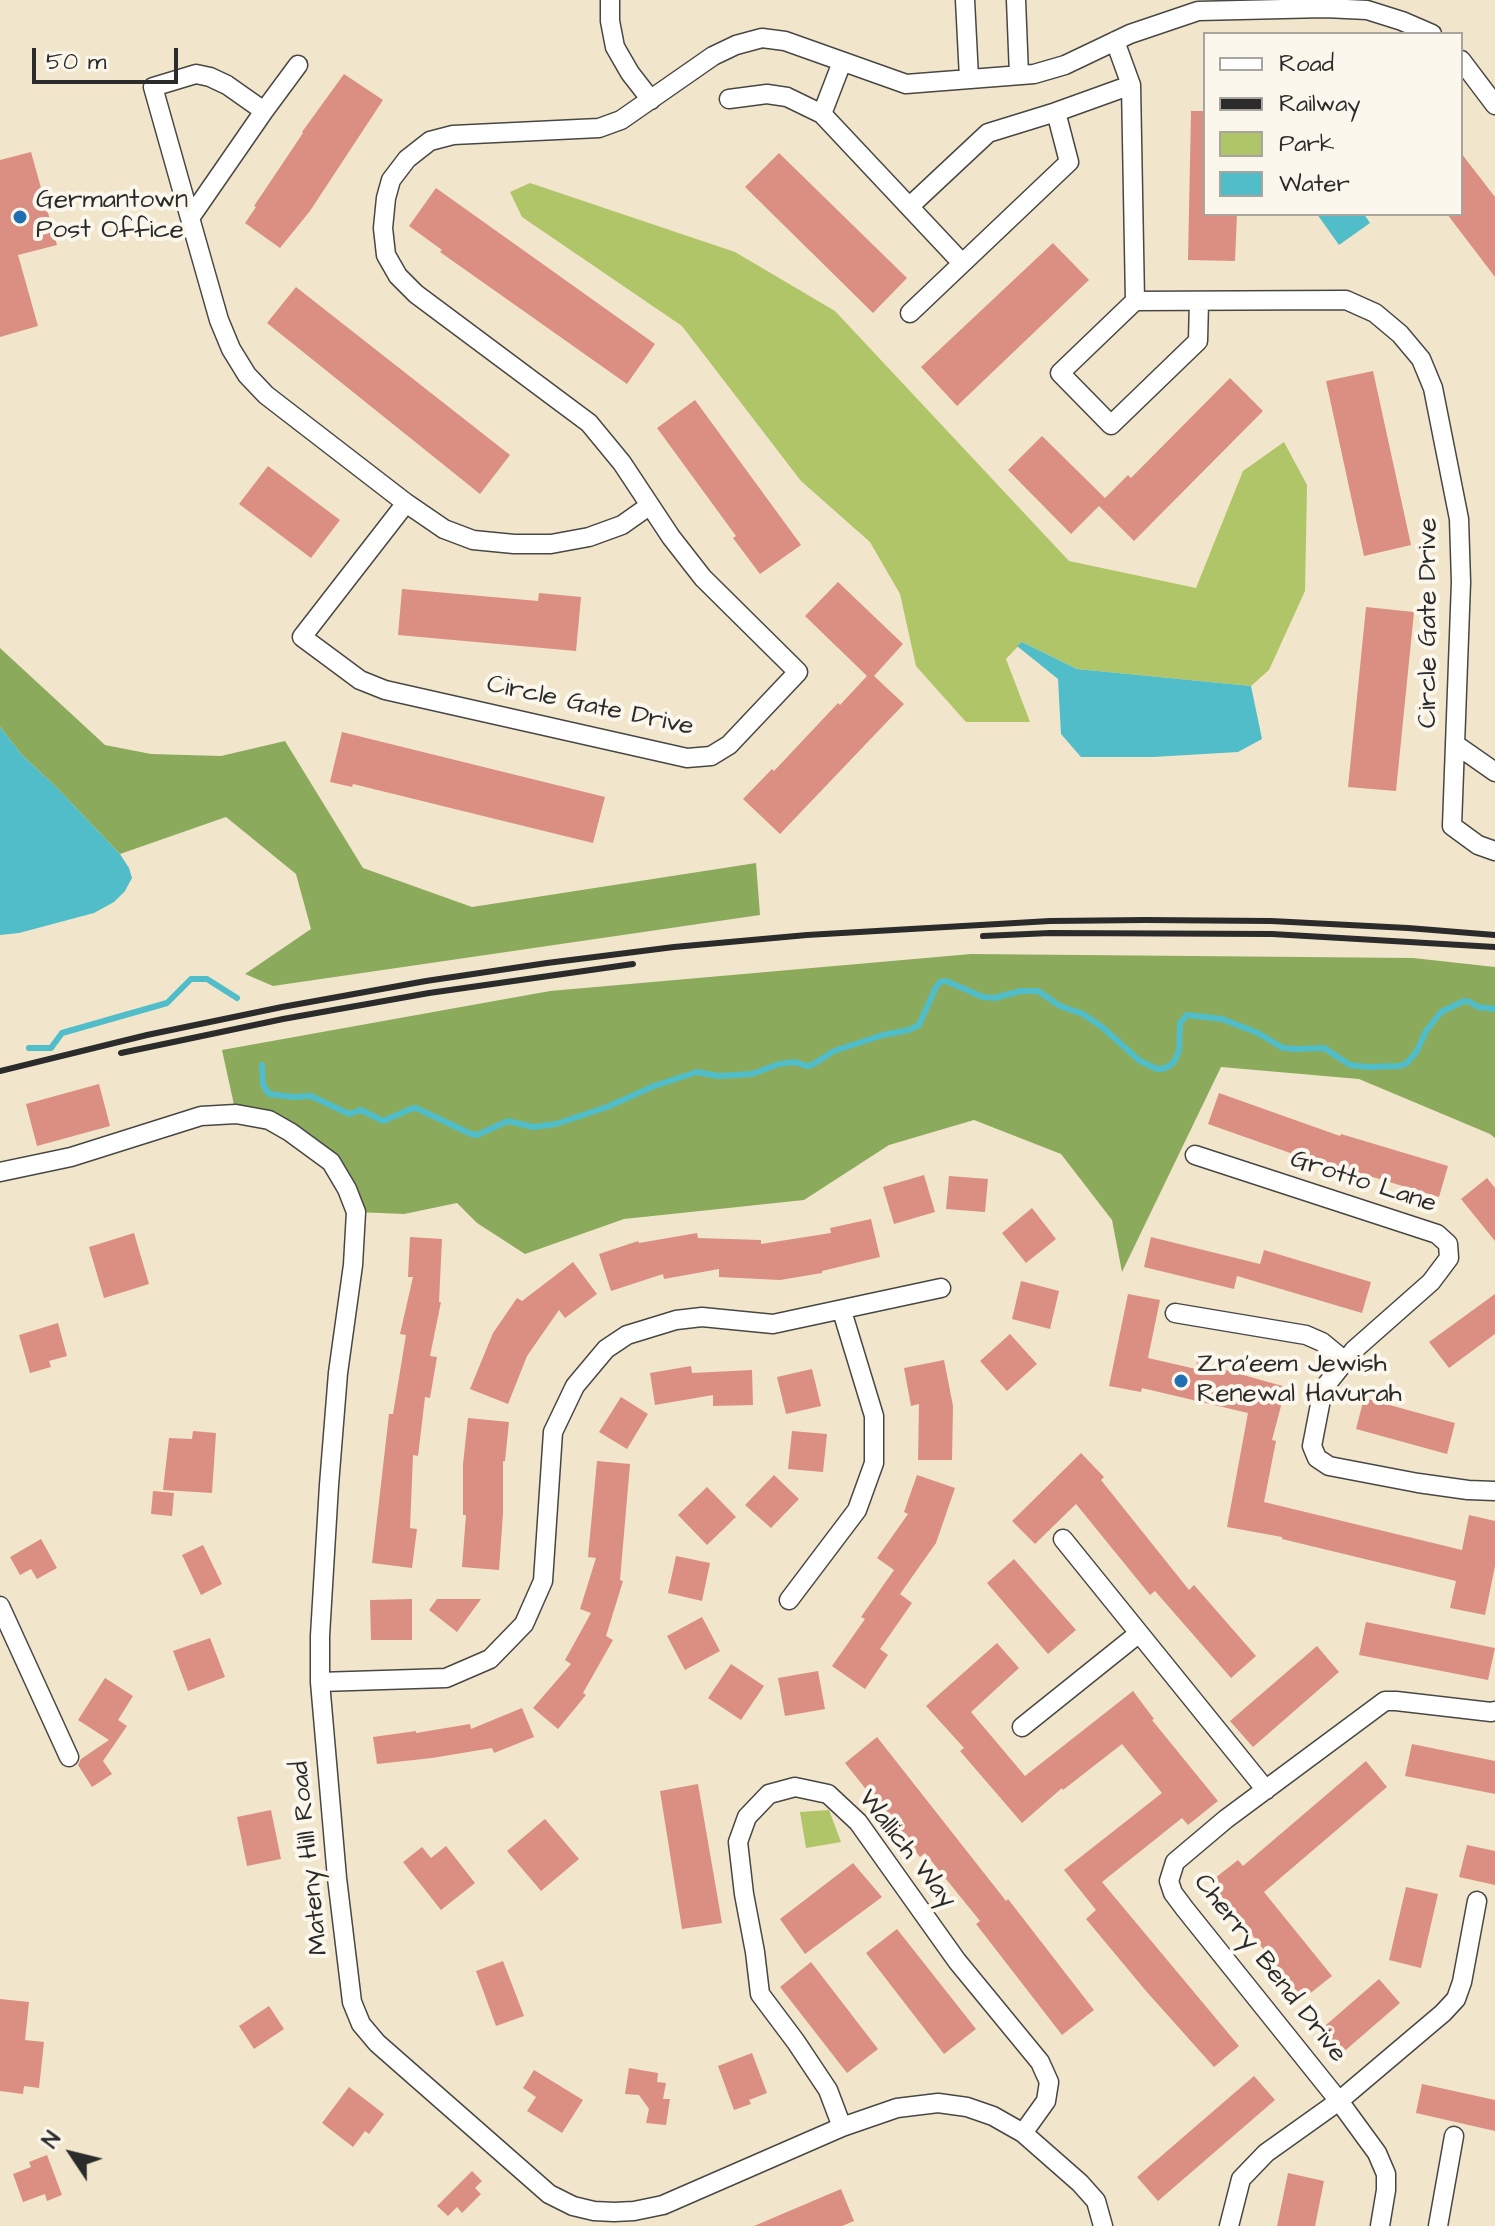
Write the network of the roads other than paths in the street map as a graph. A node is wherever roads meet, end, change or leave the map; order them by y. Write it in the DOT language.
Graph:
graph roads {
  1 [pos="610,0"];
  2 [pos="965,0"];
  3 [pos="1016,0"];
  4 [pos="1427,32"];
  5 [pos="1115,41"];
  6 [pos="842,62"];
  7 [pos="1463,63"];
  8 [pos="298,65"];
  9 [pos="1019,75"];
  10 [pos="969,78"];
  11 [pos="1131,85"];
  12 [pos="729,99"];
  13 [pos="651,100"];
  14 [pos="1495,105"];
  15 [pos="264,111"];
  16 [pos="1056,112"];
  17 [pos="822,114"];
  18 [pos="910,206"];
  19 [pos="190,218"];
  20 [pos="962,263"];
  21 [pos="1135,301"];
  22 [pos="1199,301"];
  23 [pos="910,313"];
  24 [pos="406,503"];
  25 [pos="649,506"];
  26 [pos="1455,744"];
  27 [pos="1495,772"];
  28 [pos="1495,851"];
  29 [pos="1195,1155"];
  30 [pos="0,1172"];
  31 [pos="941,1288"];
  32 [pos="842,1311"];
  33 [pos="1175,1313"];
  34 [pos="1345,1361"];
  35 [pos="1495,1491"];
  36 [pos="1063,1539"];
  37 [pos="789,1600"];
  38 [pos="0,1606"];
  39 [pos="1138,1634"];
  40 [pos="320,1682"];
  41 [pos="1495,1711"];
  42 [pos="1022,1727"];
  43 [pos="69,1757"];
  44 [pos="1266,1790"];
  45 [pos="1477,1901"];
  46 [pos="1339,2101"];
  47 [pos="842,2127"];
  48 [pos="1023,2133"];
  49 [pos="1454,2136"];
  50 [pos="1103,2226"];
  51 [pos="1229,2226"];
  52 [pos="1380,2226"];
  53 [pos="1438,2226"];
  1 -- 13 [label="street"];
  2 -- 10 [label="street"];
  3 -- 9 [label="street"];
  4 -- 5 [label="street, Circle Gate Drive"];
  5 -- 9 [label="street, Circle Gate Drive"];
  5 -- 11 [label="street"];
  6 -- 10 [label="street, Circle Gate Drive"];
  6 -- 13 [label="street, Circle Gate Drive"];
  6 -- 17 [label="street"];
  7 -- 14 [label="street"];
  8 -- 15 [label="street"];
  9 -- 10 [label="street, Circle Gate Drive"];
  11 -- 16 [label="street"];
  11 -- 21 [label="street"];
  12 -- 17 [label="street"];
  13 -- 25 [label="street, Circle Gate Drive"];
  15 -- 19 [label="street"];
  15 -- 19 [label="street"];
  16 -- 18 [label="street"];
  16 -- 20 [label="street"];
  17 -- 18 [label="street"];
  18 -- 20 [label="street"];
  19 -- 24 [label="street"];
  20 -- 23 [label="street"];
  21 -- 22 [label="street, Circle Gate Drive"];
  21 -- 22 [label="street"];
  22 -- 26 [label="street, Circle Gate Drive"];
  24 -- 25 [label="street"];
  24 -- 25 [label="street, Circle Gate Drive"];
  26 -- 27 [label="street, Circle Gate Drive"];
  26 -- 28 [label="street, Circle Gate Drive"];
  29 -- 34 [label="street, Grotto Lane"];
  30 -- 40 [label="street, Mateny Hill Road"];
  31 -- 32 [label="street"];
  32 -- 37 [label="street"];
  32 -- 40 [label="street"];
  33 -- 34 [label="street"];
  34 -- 35 [label="street, Grotto Lane"];
  36 -- 39 [label="street"];
  38 -- 43 [label="street"];
  39 -- 42 [label="street"];
  39 -- 44 [label="street"];
  40 -- 47 [label="street, Mateny Hill Road"];
  41 -- 44 [label="street, Cherry Bend Drive"];
  44 -- 46 [label="street, Cherry Bend Drive"];
  45 -- 46 [label="street"];
  46 -- 51 [label="street"];
  46 -- 52 [label="street, Cherry Bend Drive"];
  47 -- 48 [label="street, Mateny Hill Road"];
  47 -- 48 [label="street, Wallich Way"];
  48 -- 50 [label="street, Mateny Hill Road"];
  49 -- 53 [label="street"];
}
